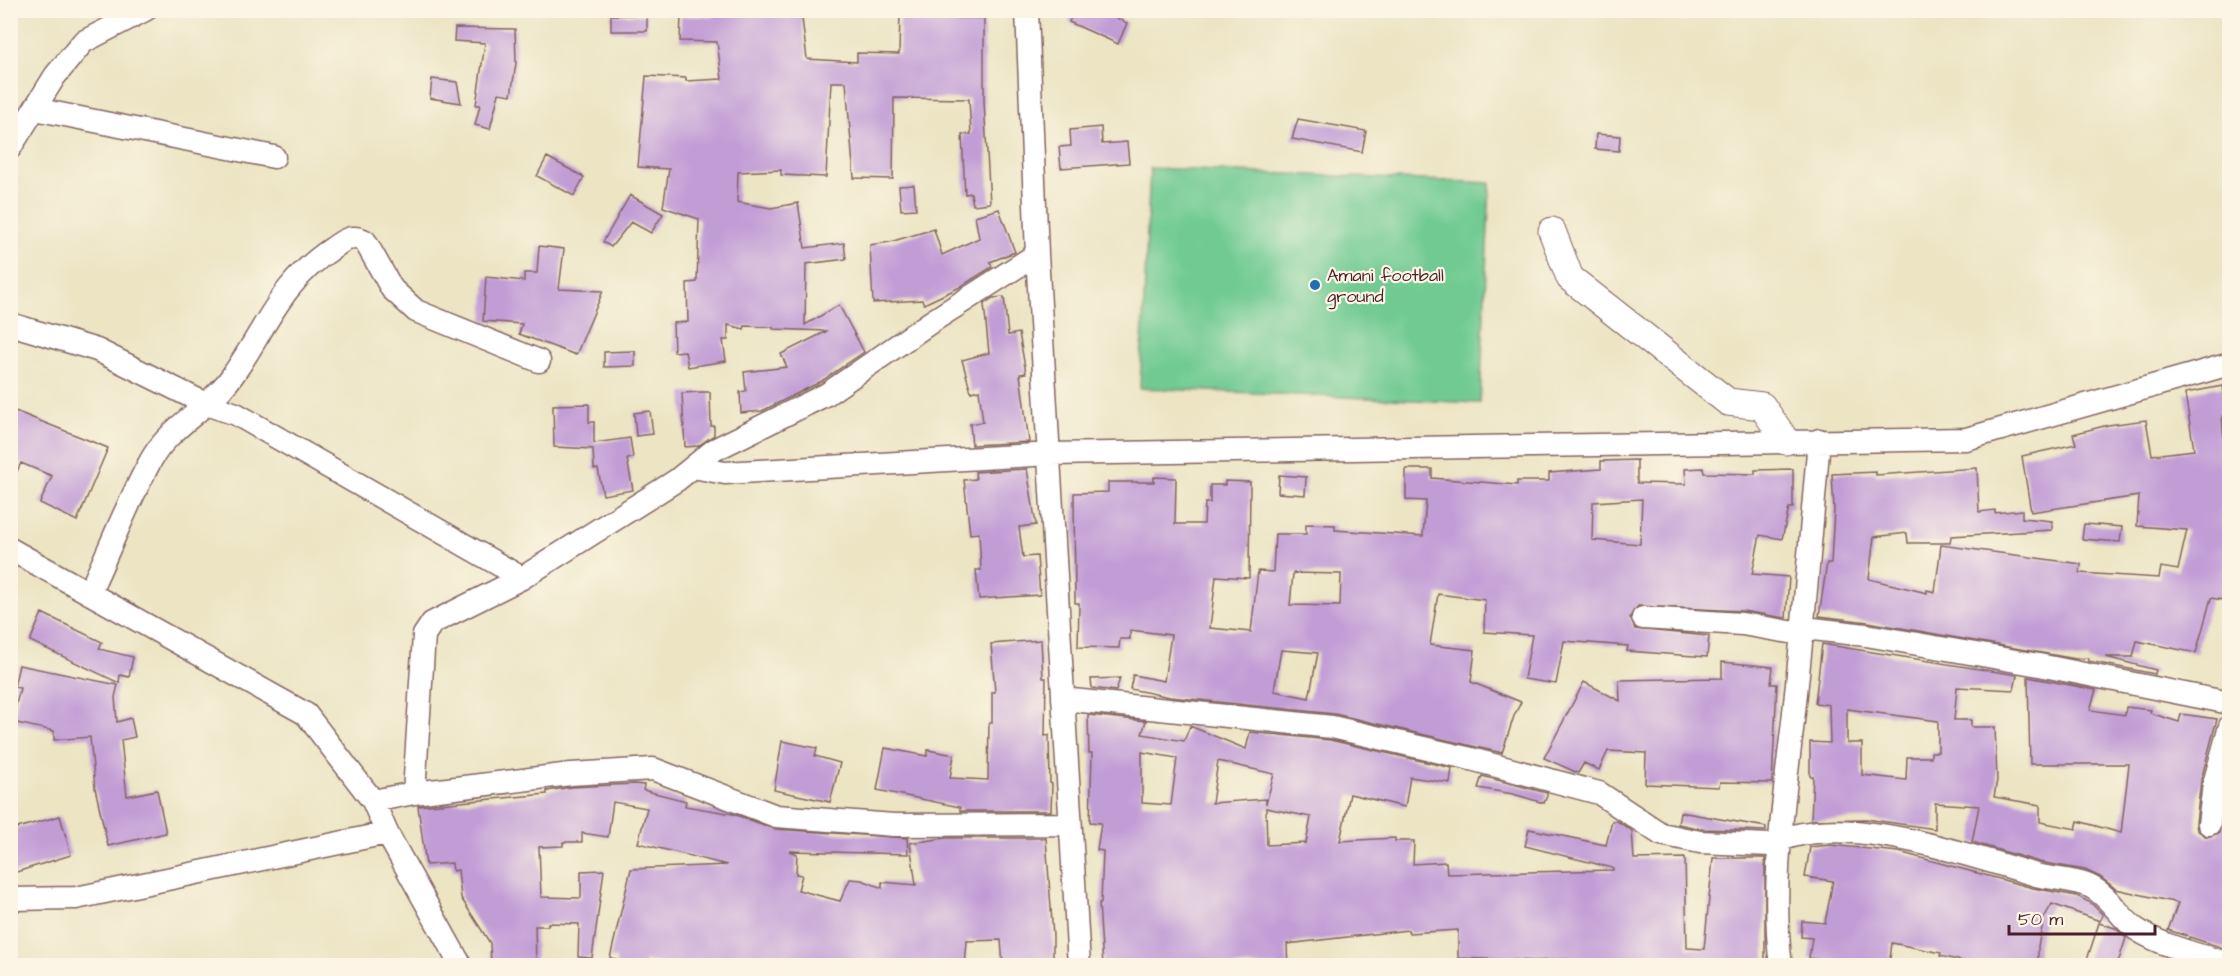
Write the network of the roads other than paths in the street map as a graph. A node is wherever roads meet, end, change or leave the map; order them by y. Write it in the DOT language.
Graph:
graph roads {
  1 [pos="145,10"];
  2 [pos="1027,10"];
  3 [pos="35,109"];
  4 [pos="10,148"];
  5 [pos="274,156"];
  6 [pos="1552,231"];
  7 [pos="1036,254"];
  8 [pos="10,324"];
  9 [pos="539,362"];
  10 [pos="2229,364"];
  11 [pos="206,404"];
  12 [pos="1819,440"];
  13 [pos="1786,441"];
  14 [pos="1050,454"];
  15 [pos="693,467"];
  16 [pos="10,549"];
  17 [pos="522,578"];
  18 [pos="89,593"];
  19 [pos="1642,618"];
  20 [pos="1802,634"];
  21 [pos="1063,699"];
  22 [pos="2229,703"];
  23 [pos="2229,726"];
  24 [pos="414,793"];
  25 [pos="373,801"];
  26 [pos="1070,824"];
  27 [pos="2210,824"];
  28 [pos="387,833"];
  29 [pos="1780,840"];
  30 [pos="11,900"];
  31 [pos="2229,964"];
  32 [pos="461,966"];
  33 [pos="1079,966"];
  34 [pos="1781,966"];
  1 -- 3 [label="street"];
  2 -- 7 [label="street"];
  3 -- 4 [label="street"];
  3 -- 5 [label="street"];
  6 -- 13 [label="street"];
  7 -- 14 [label="street"];
  7 -- 15 [label="street"];
  8 -- 11 [label="street"];
  9 -- 11 [label="street"];
  10 -- 12 [label="street"];
  11 -- 17 [label="street"];
  11 -- 18 [label="street"];
  12 -- 13 [label="street"];
  12 -- 20 [label="street"];
  13 -- 14 [label="street"];
  14 -- 15 [label="street"];
  14 -- 21 [label="street"];
  15 -- 17 [label="street"];
  16 -- 18 [label="street"];
  17 -- 24 [label="street"];
  18 -- 25 [label="street"];
  19 -- 20 [label="street"];
  20 -- 22 [label="street"];
  20 -- 29 [label="street"];
  21 -- 26 [label="street"];
  21 -- 29 [label="street"];
  23 -- 27 [label="street"];
  24 -- 25 [label="street"];
  24 -- 26 [label="street"];
  25 -- 28 [label="street"];
  26 -- 33 [label="street"];
  28 -- 30 [label="street"];
  28 -- 32 [label="street"];
  29 -- 31 [label="street"];
  29 -- 34 [label="street"];
}
